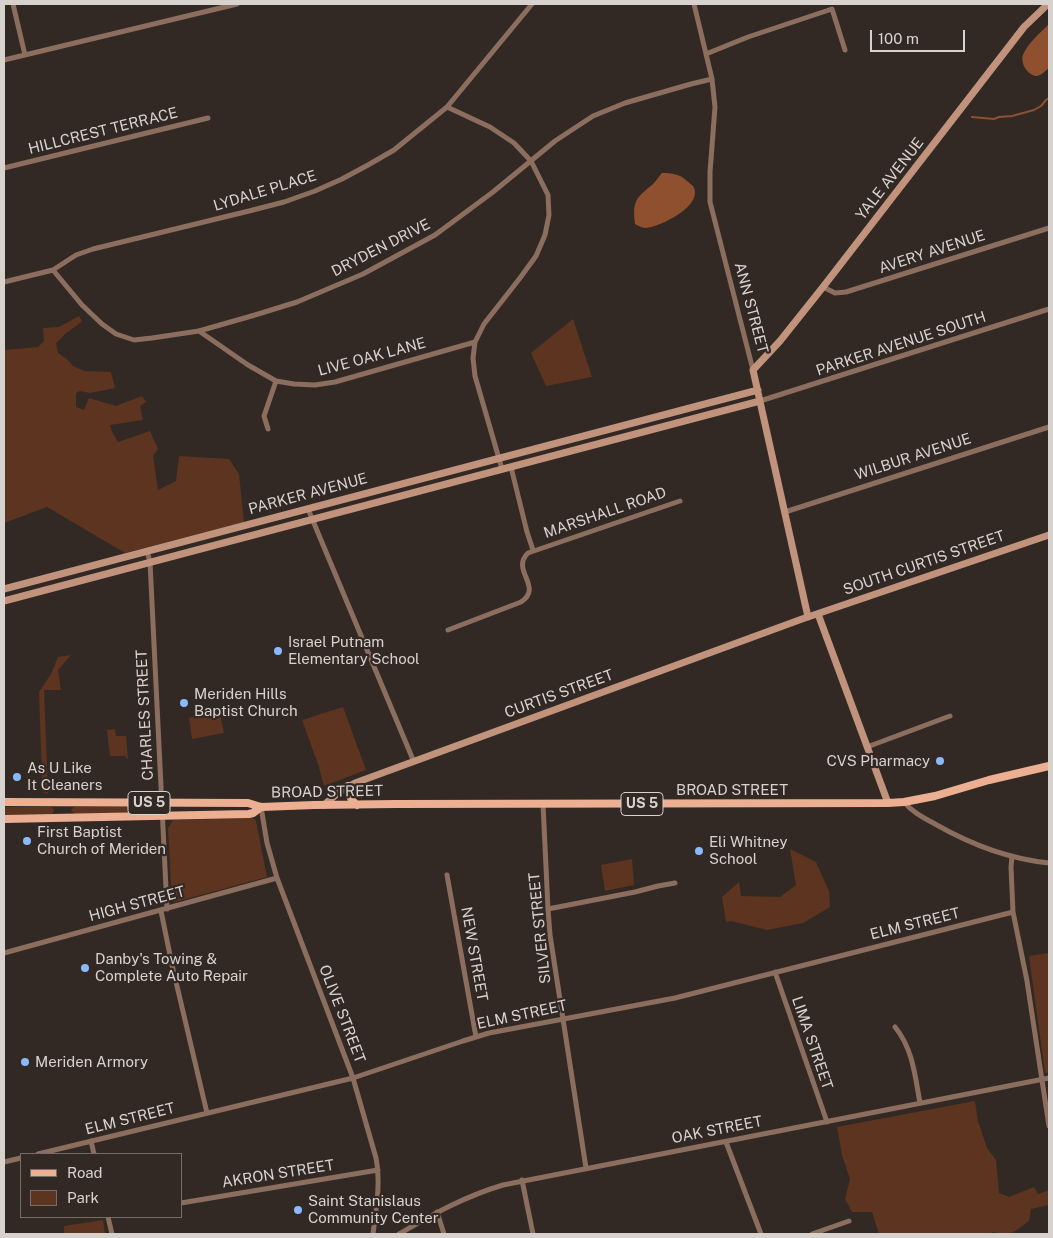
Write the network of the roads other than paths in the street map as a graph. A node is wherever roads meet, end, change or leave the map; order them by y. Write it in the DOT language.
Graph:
graph roads {
  1 [pos="13,4"];
  2 [pos="236,4"];
  3 [pos="532,4"];
  4 [pos="694,4"];
  5 [pos="1048,4"];
  6 [pos="845,50"];
  7 [pos="25,54"];
  8 [pos="706,54"];
  9 [pos="4,60"];
  10 [pos="712,79"];
  11 [pos="447,107"];
  12 [pos="208,118"];
  13 [pos="531,161"];
  14 [pos="4,168"];
  15 [pos="1049,228"];
  16 [pos="53,270"];
  17 [pos="4,282"];
  18 [pos="823,287"];
  19 [pos="1049,309"];
  20 [pos="200,331"];
  21 [pos="476,342"];
  22 [pos="753,370"];
  23 [pos="276,381"];
  24 [pos="758,390"];
  25 [pos="760,401"];
  26 [pos="666,414"];
  27 [pos="669,425"];
  28 [pos="1049,427"];
  29 [pos="268,429"];
  30 [pos="584,436"];
  31 [pos="587,447"];
  32 [pos="499,458"];
  33 [pos="511,467"];
  34 [pos="502,469"];
  35 [pos="404,483"];
  36 [pos="406,494"];
  37 [pos="680,500"];
  38 [pos="308,509"];
  39 [pos="785,512"];
  40 [pos="312,519"];
  41 [pos="220,532"];
  42 [pos="1049,535"];
  43 [pos="223,543"];
  44 [pos="533,550"];
  45 [pos="147,551"];
  46 [pos="150,562"];
  47 [pos="41,579"];
  48 [pos="4,589"];
  49 [pos="44,590"];
  50 [pos="4,601"];
  51 [pos="818,614"];
  52 [pos="808,617"];
  53 [pos="448,630"];
  54 [pos="950,716"];
  55 [pos="866,747"];
  56 [pos="414,762"];
  57 [pos="1049,766"];
  58 [pos="348,786"];
  59 [pos="4,802"];
  60 [pos="62,802"];
  61 [pos="904,802"];
  62 [pos="162,803"];
  63 [pos="888,803"];
  64 [pos="543,804"];
  65 [pos="324,805"];
  66 [pos="357,805"];
  67 [pos="261,807"];
  68 [pos="163,816"];
  69 [pos="62,818"];
  70 [pos="4,819"];
  71 [pos="1012,856"];
  72 [pos="1049,863"];
  73 [pos="447,875"];
  74 [pos="277,878"];
  75 [pos="675,883"];
  76 [pos="168,908"];
  77 [pos="548,909"];
  78 [pos="161,910"];
  79 [pos="1014,912"];
  80 [pos="4,953"];
  81 [pos="775,972"];
  82 [pos="563,1019"];
  83 [pos="895,1027"];
  84 [pos="476,1037"];
  85 [pos="353,1078"];
  86 [pos="1049,1078"];
  87 [pos="1043,1080"];
  88 [pos="920,1103"];
  89 [pos="207,1113"];
  90 [pos="827,1122"];
  91 [pos="1049,1126"];
  92 [pos="91,1142"];
  93 [pos="726,1142"];
  94 [pos="42,1153"];
  95 [pos="94,1153"];
  96 [pos="20,1158"];
  97 [pos="4,1162"];
  98 [pos="586,1168"];
  99 [pos="378,1170"];
  100 [pos="522,1180"];
  101 [pos="182,1203"];
  102 [pos="437,1212"];
  103 [pos="108,1218"];
  104 [pos="849,1221"];
  105 [pos="112,1234"];
  106 [pos="373,1234"];
  107 [pos="399,1234"];
  108 [pos="444,1234"];
  109 [pos="533,1234"];
  110 [pos="761,1234"];
  111 [pos="812,1234"];
  1 -- 7 [label="street"];
  2 -- 7 [label="street"];
  3 -- 11 [label="street, LYDALE PLACE"];
  4 -- 8 [label="street, ANN STREET"];
  5 -- 18 [label="street, YALE AVENUE"];
  6 -- 8 [label="street"];
  7 -- 9 [label="street"];
  8 -- 10 [label="street, ANN STREET"];
  10 -- 13 [label="street, DRYDEN DRIVE"];
  10 -- 22 [label="street, ANN STREET"];
  11 -- 13 [label="street"];
  11 -- 16 [label="street, LYDALE PLACE"];
  12 -- 14 [label="street, HILLCREST TERRACE"];
  13 -- 20 [label="street, DRYDEN DRIVE"];
  13 -- 21 [label="street"];
  15 -- 18 [label="street, AVERY AVENUE"];
  16 -- 17 [label="street, LYDALE PLACE"];
  16 -- 20 [label="street, DRYDEN DRIVE"];
  18 -- 22 [label="street, YALE AVENUE"];
  19 -- 25 [label="street, PARKER AVENUE SOUTH"];
  20 -- 23 [label="street, LIVE OAK LANE"];
  21 -- 23 [label="street, LIVE OAK LANE"];
  21 -- 32 [label="street"];
  22 -- 24 [label="street, ANN STREET"];
  23 -- 29 [label="street"];
  24 -- 25 [label="street, ANN STREET"];
  24 -- 26 [label="street, PARKER AVENUE"];
  25 -- 27 [label="street, PARKER AVENUE"];
  25 -- 39 [label="street, ANN STREET"];
  26 -- 27 [label="street"];
  26 -- 30 [label="street, PARKER AVENUE"];
  27 -- 31 [label="street, PARKER AVENUE"];
  28 -- 39 [label="street, WILBUR AVENUE"];
  30 -- 31 [label="street"];
  30 -- 32 [label="street, PARKER AVENUE"];
  31 -- 33 [label="street, PARKER AVENUE"];
  32 -- 34 [label="street"];
  32 -- 35 [label="street, PARKER AVENUE"];
  33 -- 34 [label="street, PARKER AVENUE"];
  33 -- 44 [label="street, MARSHALL ROAD"];
  34 -- 36 [label="street, PARKER AVENUE"];
  35 -- 36 [label="street"];
  35 -- 38 [label="street, PARKER AVENUE"];
  36 -- 40 [label="street, PARKER AVENUE"];
  37 -- 44 [label="street, MARSHALL ROAD"];
  38 -- 40 [label="street"];
  38 -- 41 [label="street, PARKER AVENUE"];
  39 -- 52 [label="street, ANN STREET"];
  40 -- 43 [label="street, PARKER AVENUE"];
  40 -- 56 [label="street"];
  41 -- 43 [label="street"];
  41 -- 45 [label="street, PARKER AVENUE"];
  42 -- 51 [label="street, SOUTH CURTIS STREET"];
  43 -- 46 [label="street, PARKER AVENUE"];
  44 -- 53 [label="street"];
  45 -- 46 [label="street, CHARLES STREET"];
  45 -- 47 [label="street, PARKER AVENUE"];
  46 -- 49 [label="street, PARKER AVENUE"];
  46 -- 62 [label="street, CHARLES STREET"];
  47 -- 48 [label="street, PARKER AVENUE"];
  47 -- 49 [label="street"];
  49 -- 50 [label="street, PARKER AVENUE"];
  51 -- 52 [label="street, SOUTH CURTIS STREET"];
  51 -- 55 [label="street"];
  52 -- 56 [label="street, CURTIS STREET"];
  54 -- 55 [label="street"];
  55 -- 63 [label="street"];
  56 -- 58 [label="street, CURTIS STREET"];
  57 -- 61 [label="main road, BROAD STREET / US 5"];
  58 -- 65 [label="street, CURTIS STREET"];
  58 -- 66 [label="main road"];
  59 -- 60 [label="main road, BROAD STREET / US 5"];
  60 -- 62 [label="main road, BROAD STREET / US 5"];
  60 -- 69 [label="main road"];
  61 -- 63 [label="main road, BROAD STREET / US 5"];
  61 -- 71 [label="street"];
  62 -- 67 [label="main road, BROAD STREET / US 5"];
  62 -- 68 [label="street, CHARLES STREET"];
  63 -- 64 [label="main road, BROAD STREET / US 5"];
  64 -- 66 [label="main road, BROAD STREET / US 5"];
  64 -- 77 [label="street, SILVER STREET"];
  65 -- 66 [label="main road, BROAD STREET / US 5"];
  65 -- 67 [label="main road, BROAD STREET / US 5"];
  67 -- 68 [label="main road, BROAD STREET / US 5"];
  67 -- 74 [label="street, OLIVE STREET"];
  68 -- 69 [label="main road, BROAD STREET / US 5"];
  68 -- 76 [label="street, CHARLES STREET"];
  69 -- 70 [label="main road, BROAD STREET / US 5"];
  71 -- 72 [label="street"];
  71 -- 79 [label="street"];
  73 -- 84 [label="street, NEW STREET"];
  74 -- 76 [label="street, HIGH STREET"];
  74 -- 85 [label="street, OLIVE STREET"];
  75 -- 77 [label="street"];
  76 -- 78 [label="street, HIGH STREET"];
  77 -- 82 [label="street, SILVER STREET"];
  78 -- 80 [label="street, HIGH STREET"];
  78 -- 89 [label="street"];
  79 -- 81 [label="street, ELM STREET"];
  79 -- 87 [label="street"];
  81 -- 82 [label="street, ELM STREET"];
  81 -- 90 [label="street, LIMA STREET"];
  82 -- 84 [label="street, ELM STREET"];
  82 -- 98 [label="street, SILVER STREET"];
  83 -- 88 [label="street"];
  84 -- 85 [label="street, ELM STREET"];
  85 -- 89 [label="street, ELM STREET"];
  85 -- 99 [label="street, OLIVE STREET"];
  86 -- 87 [label="street, OAK STREET"];
  87 -- 88 [label="street, OAK STREET"];
  87 -- 91 [label="street"];
  88 -- 90 [label="street, OAK STREET"];
  89 -- 92 [label="street, ELM STREET"];
  90 -- 93 [label="street, OAK STREET"];
  92 -- 94 [label="street, ELM STREET"];
  92 -- 95 [label="street"];
  93 -- 98 [label="street, OAK STREET"];
  93 -- 110 [label="street"];
  96 -- 97 [label="street"];
  98 -- 100 [label="street, OAK STREET"];
  99 -- 101 [label="street, AKRON STREET"];
  99 -- 106 [label="street, OLIVE STREET"];
  100 -- 102 [label="street, OAK STREET"];
  100 -- 109 [label="street"];
  102 -- 107 [label="street, OAK STREET"];
  102 -- 108 [label="street"];
  103 -- 105 [label="street"];
  104 -- 111 [label="street"];
}
